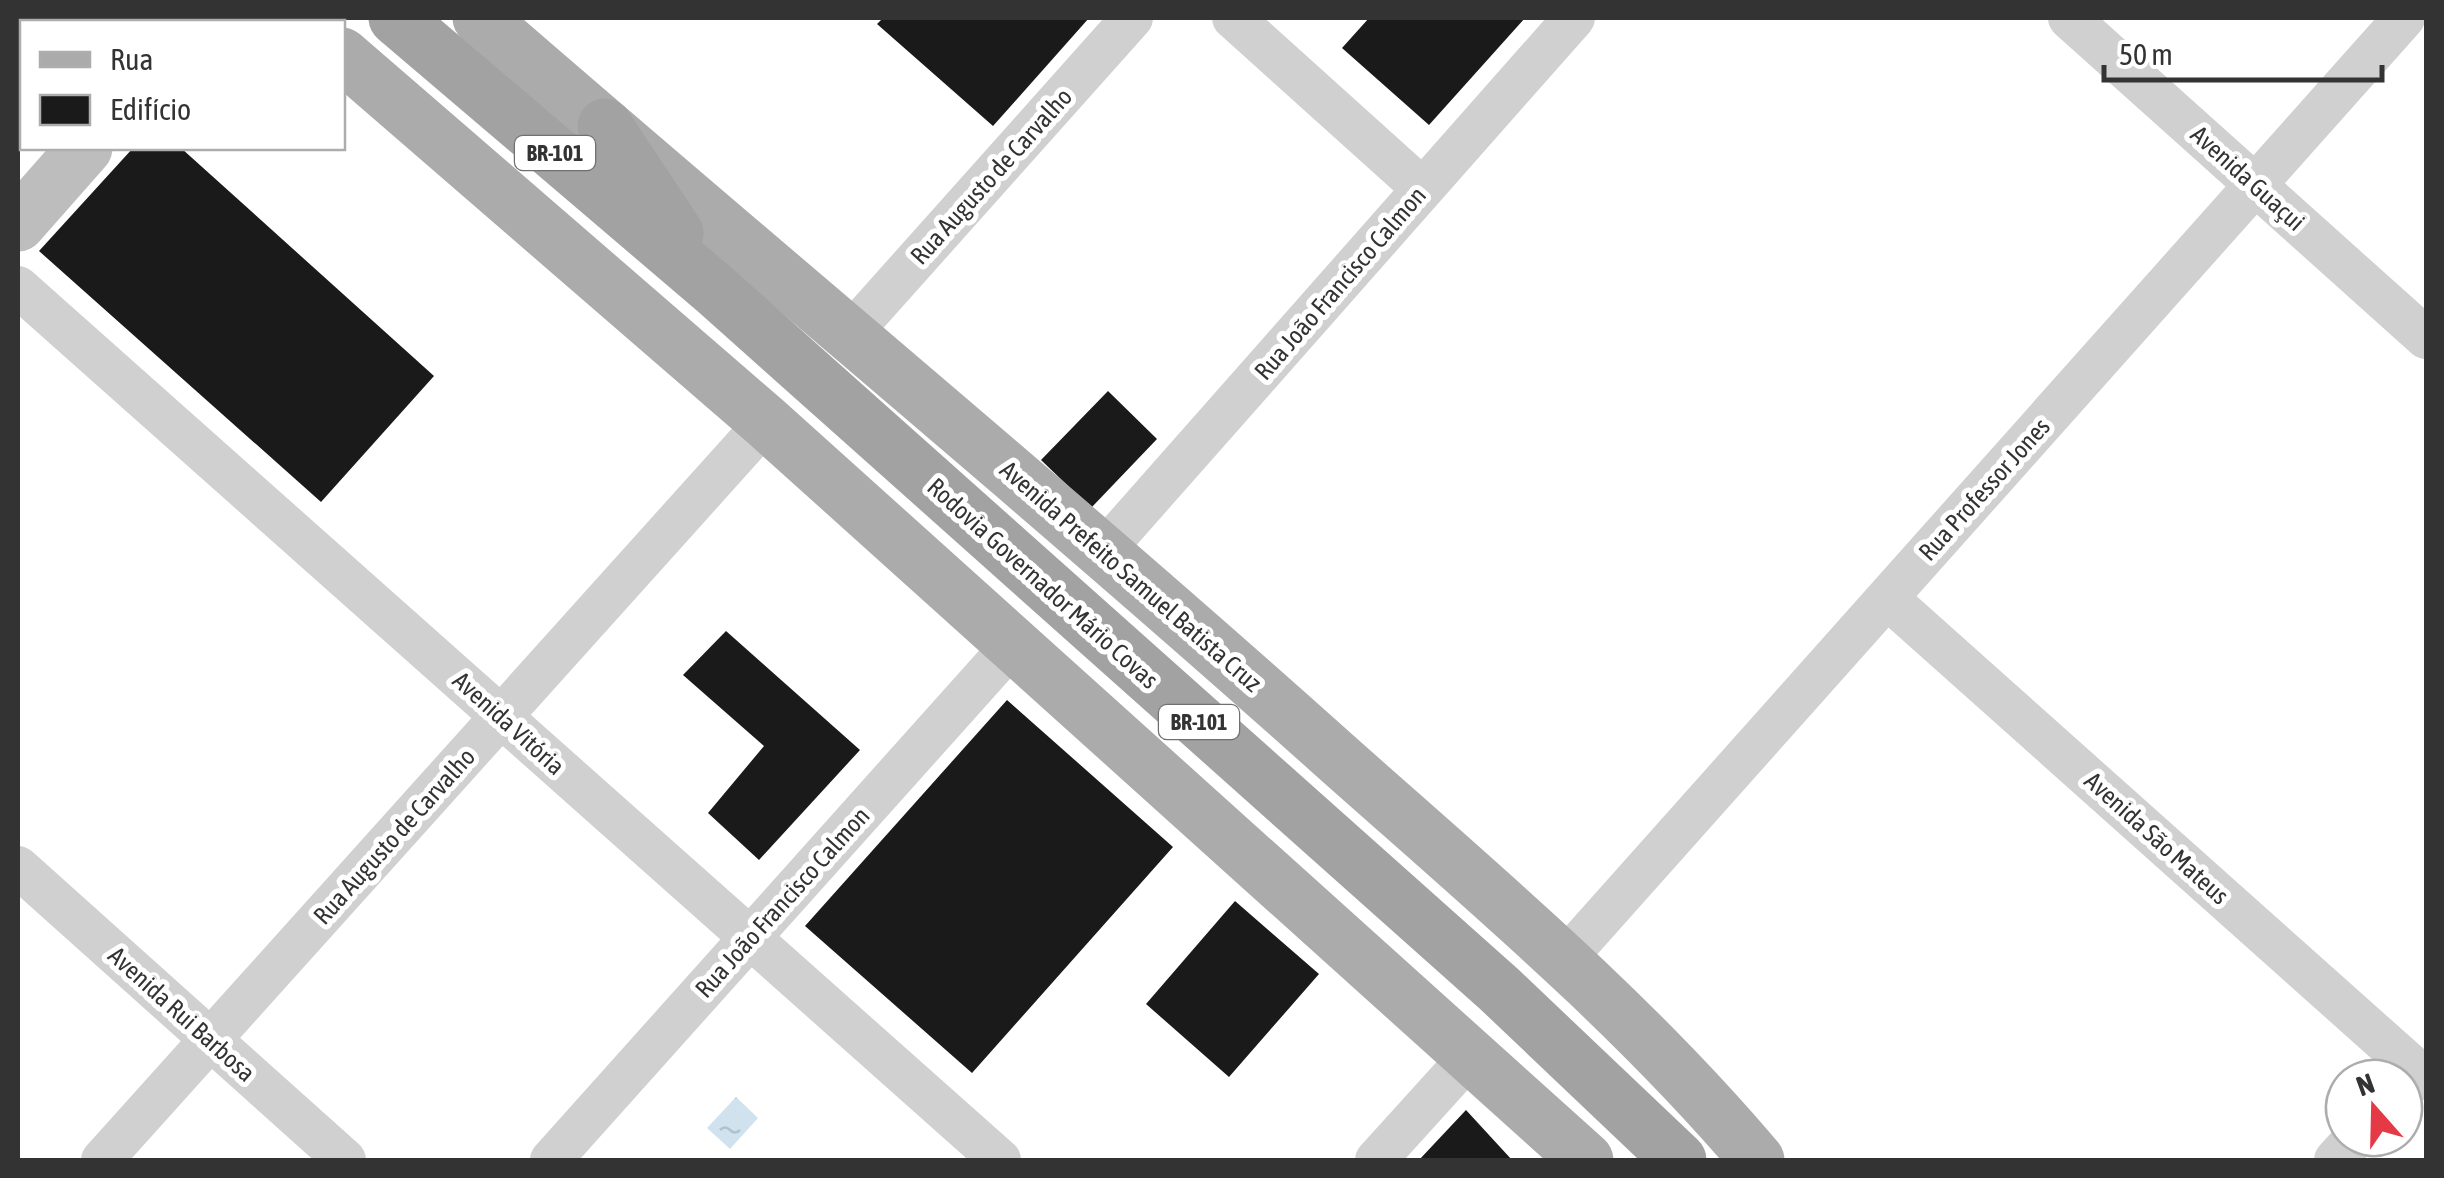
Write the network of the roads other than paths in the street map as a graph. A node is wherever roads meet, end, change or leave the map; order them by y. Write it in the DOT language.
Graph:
graph roads {
  1 [pos="396,18"];
  2 [pos="480,18"];
  3 [pos="1132,18"];
  4 [pos="1234,18"];
  5 [pos="1574,18"];
  6 [pos="2069,18"];
  7 [pos="2404,18"];
  8 [pos="345,59"];
  9 [pos="605,126"];
  10 [pos="83,150"];
  11 [pos="2256,184"];
  12 [pos="1423,188"];
  13 [pos="18,224"];
  14 [pos="18,286"];
  15 [pos="714,290"];
  16 [pos="849,335"];
  17 [pos="2426,338"];
  18 [pos="766,422"];
  19 [pos="1104,549"];
  20 [pos="1886,598"];
  21 [pos="1014,643"];
  22 [pos="502,716"];
  23 [pos="18,867"];
  24 [pos="750,938"];
  25 [pos="1564,960"];
  26 [pos="210,1040"];
  27 [pos="1472,1054"];
  28 [pos="2402,1058"];
  29 [pos="102,1160"];
  30 [pos="346,1160"];
  31 [pos="551,1160"];
  32 [pos="1000,1160"];
  33 [pos="1376,1160"];
  34 [pos="1586,1160"];
  35 [pos="1679,1160"];
  36 [pos="1756,1160"];
  1 -- 15 [label="highway, Rodovia Governador Mário Covas / BR-101"];
  2 -- 9 [label="main road, Avenida Prefeito Samuel Batista Cruz"];
  3 -- 16 [label="street, Rua Augusto de Carvalho"];
  4 -- 12 [label="street"];
  5 -- 12 [label="street, Rua João Francisco Calmon"];
  6 -- 11 [label="street, Avenida Guaçui"];
  7 -- 11 [label="street, Rua Professor Jones"];
  8 -- 18 [label="main road"];
  9 -- 15 [label="highway"];
  9 -- 16 [label="main road, Avenida Prefeito Samuel Batista Cruz"];
  10 -- 13 [label="main road"];
  11 -- 17 [label="street, Avenida Guaçui"];
  11 -- 20 [label="street, Rua Professor Jones"];
  12 -- 19 [label="street, Rua João Francisco Calmon"];
  14 -- 22 [label="street, Avenida Vitória"];
  15 -- 35 [label="highway, Rodovia Governador Mário Covas / BR-101"];
  16 -- 19 [label="main road, Avenida Prefeito Samuel Batista Cruz"];
  18 -- 21 [label="main road"];
  18 -- 22 [label="street, Rua Augusto de Carvalho"];
  19 -- 25 [label="main road, Avenida Prefeito Samuel Batista Cruz"];
  20 -- 25 [label="street, Rua Professor Jones"];
  20 -- 28 [label="street, Avenida São Mateus"];
  21 -- 24 [label="street, Rua João Francisco Calmon"];
  21 -- 27 [label="main road"];
  22 -- 24 [label="street, Avenida Vitória"];
  22 -- 26 [label="street, Rua Augusto de Carvalho"];
  23 -- 26 [label="street, Avenida Rui Barbosa"];
  24 -- 31 [label="street, Rua João Francisco Calmon"];
  24 -- 32 [label="street, Avenida Vitória"];
  25 -- 36 [label="main road, Avenida Prefeito Samuel Batista Cruz"];
  26 -- 29 [label="street, Rua Augusto de Carvalho"];
  26 -- 30 [label="street, Avenida Rui Barbosa"];
  27 -- 33 [label="street"];
  27 -- 34 [label="main road"];
}
